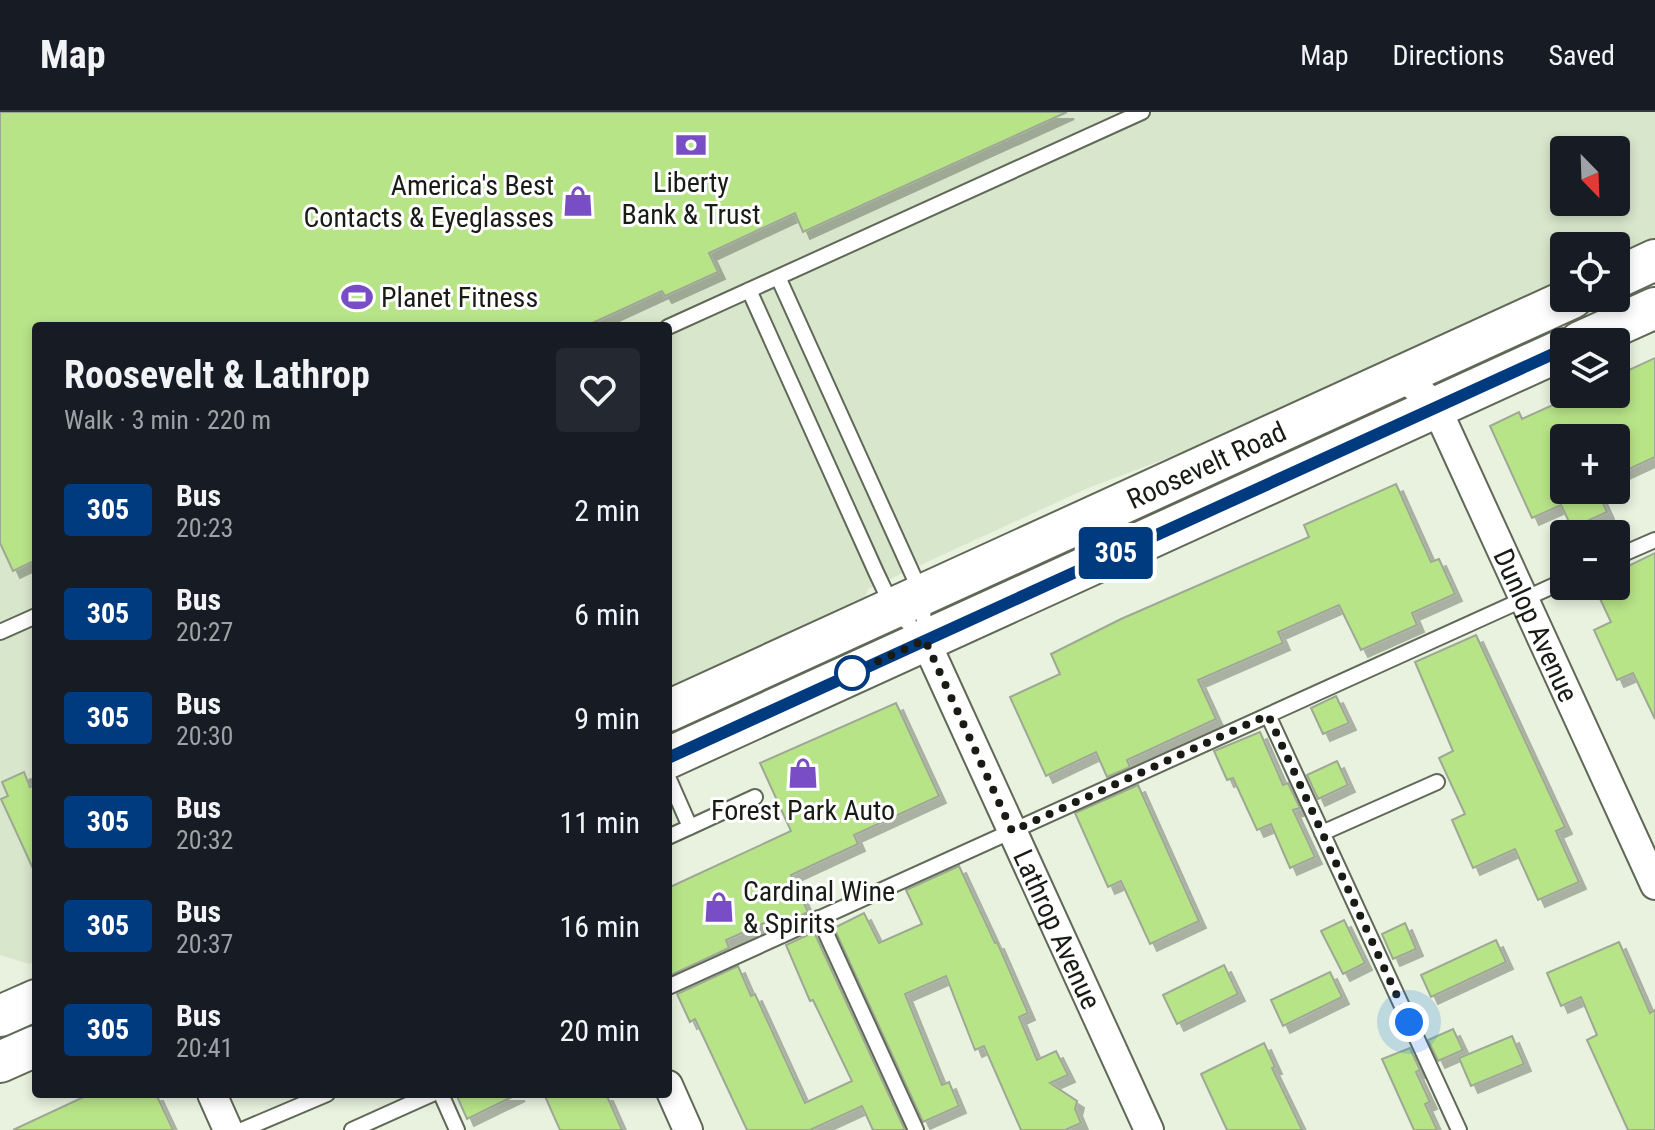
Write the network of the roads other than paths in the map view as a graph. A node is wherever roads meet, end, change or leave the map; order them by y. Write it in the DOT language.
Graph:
graph roads {
  1 [pos="1142,112"];
  2 [pos="1655,260"];
  3 [pos="1630,272"];
  4 [pos="778,277"];
  5 [pos="749,290"];
  6 [pos="1550,308"];
  7 [pos="1655,308"];
  8 [pos="672,325"];
  9 [pos="1611,328"];
  10 [pos="1550,355"];
  11 [pos="1403,375"];
  12 [pos="1436,407"];
  13 [pos="1655,540"];
  14 [pos="1630,551"];
  15 [pos="1550,587"];
  16 [pos="1525,599"];
  17 [pos="908,601"];
  18 [pos="32,618"];
  19 [pos="0,632"];
  20 [pos="925,640"];
  21 [pos="672,709"];
  22 [pos="1268,715"];
  23 [pos="672,756"];
  24 [pos="1437,782"];
  25 [pos="672,786"];
  26 [pos="755,797"];
  27 [pos="690,827"];
  28 [pos="1012,831"];
  29 [pos="1322,833"];
  30 [pos="672,835"];
  31 [pos="1655,885"];
  32 [pos="819,918"];
  33 [pos="672,985"];
  34 [pos="32,1002"];
  35 [pos="0,1016"];
  36 [pos="672,1094"];
  37 [pos="214,1098"];
  38 [pos="318,1098"];
  39 [pos="423,1098"];
  40 [pos="443,1098"];
  41 [pos="228,1130"];
  42 [pos="242,1130"];
  43 [pos="352,1130"];
  44 [pos="457,1130"];
  45 [pos="688,1130"];
  46 [pos="916,1130"];
  47 [pos="1149,1130"];
  48 [pos="1459,1130"];
  1 -- 4 [label="lane"];
  2 -- 3 [label="main road"];
  4 -- 5 [label="lane"];
  4 -- 17 [label="lane"];
  5 -- 8 [label="lane"];
  5 -- 17 [label="lane"];
  6 -- 11 [label="main road, Roosevelt Road"];
  7 -- 9 [label="main road"];
  10 -- 12 [label="main road, Roosevelt Road"];
  11 -- 12 [label="street, Dunlop Avenue"];
  11 -- 17 [label="main road, Roosevelt Road"];
  12 -- 16 [label="street, Dunlop Avenue"];
  12 -- 20 [label="main road, Roosevelt Road"];
  13 -- 14 [label="lane"];
  15 -- 16 [label="lane"];
  16 -- 22 [label="lane"];
  16 -- 31 [label="street, Dunlop Avenue"];
  17 -- 20 [label="lane"];
  17 -- 20 [label="lane"];
  17 -- 21 [label="main road, Roosevelt Road"];
  18 -- 19 [label="lane"];
  20 -- 23 [label="main road, Roosevelt Road"];
  20 -- 28 [label="street, Lathrop Avenue"];
  22 -- 28 [label="lane"];
  22 -- 29 [label="lane"];
  24 -- 29 [label="lane"];
  25 -- 27 [label="lane"];
  26 -- 27 [label="lane"];
  27 -- 30 [label="lane"];
  28 -- 32 [label="lane"];
  28 -- 47 [label="street, Lathrop Avenue"];
  29 -- 48 [label="lane"];
  32 -- 33 [label="lane"];
  32 -- 46 [label="lane"];
  34 -- 35 [label="main road"];
  36 -- 45 [label="street"];
  37 -- 41 [label="street"];
  38 -- 42 [label="lane"];
  39 -- 43 [label="lane"];
  40 -- 44 [label="lane"];
}
